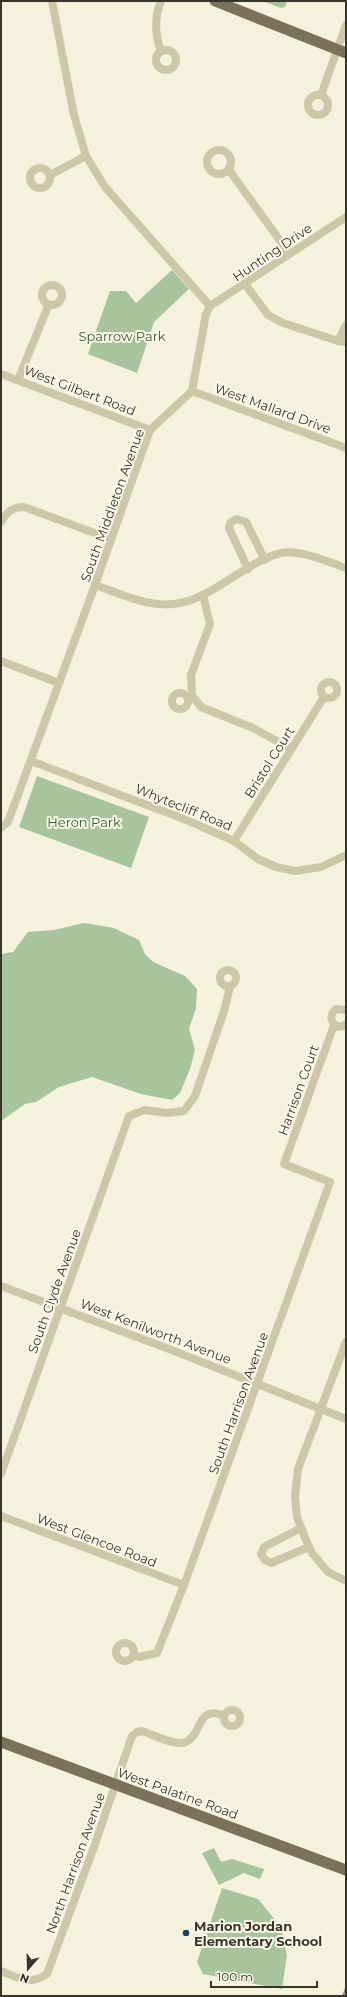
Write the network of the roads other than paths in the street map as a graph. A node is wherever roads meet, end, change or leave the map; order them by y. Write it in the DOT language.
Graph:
graph roads {
  1 [pos="52,1"];
  2 [pos="161,1"];
  3 [pos="215,1"];
  4 [pos="346,25"];
  5 [pos="161,51"];
  6 [pos="341,51"];
  7 [pos="321,95"];
  8 [pos="86,156"];
  9 [pos="229,170"];
  10 [pos="50,175"];
  11 [pos="346,217"];
  12 [pos="289,253"];
  13 [pos="245,284"];
  14 [pos="49,304"];
  15 [pos="210,306"];
  16 [pos="346,325"];
  17 [pos="342,341"];
  18 [pos="1,374"];
  19 [pos="18,380"];
  20 [pos="192,391"];
  21 [pos="150,430"];
  22 [pos="346,448"];
  23 [pos="1,522"];
  24 [pos="111,539"];
  25 [pos="266,560"];
  26 [pos="346,568"];
  27 [pos="248,569"];
  28 [pos="95,585"];
  29 [pos="203,595"];
  30 [pos="1,661"];
  31 [pos="59,683"];
  32 [pos="324,697"];
  33 [pos="291,749"];
  34 [pos="31,761"];
  35 [pos="1,828"];
  36 [pos="234,841"];
  37 [pos="346,855"];
  38 [pos="230,987"];
  39 [pos="346,1010"];
  40 [pos="334,1025"];
  41 [pos="346,1025"];
  42 [pos="284,1164"];
  43 [pos="1,1286"];
  44 [pos="61,1308"];
  45 [pos="346,1342"];
  46 [pos="258,1383"];
  47 [pos="321,1410"];
  48 [pos="346,1419"];
  49 [pos="1,1474"];
  50 [pos="1,1516"];
  51 [pos="301,1528"];
  52 [pos="309,1547"];
  53 [pos="346,1582"];
  54 [pos="184,1586"];
  55 [pos="133,1655"];
  56 [pos="224,1716"];
  57 [pos="1,1742"];
  58 [pos="115,1784"];
  59 [pos="346,1870"];
  60 [pos="1,1971"];
  1 -- 8 [label="street"];
  2 -- 5 [label="street"];
  3 -- 6 [label="main road"];
  4 -- 6 [label="street"];
  6 -- 7 [label="street"];
  8 -- 10 [label="street"];
  8 -- 15 [label="street"];
  9 -- 12 [label="street"];
  11 -- 12 [label="street, Hunting Drive"];
  12 -- 13 [label="street, Hunting Drive"];
  13 -- 15 [label="street, Hunting Drive"];
  13 -- 17 [label="street"];
  14 -- 19 [label="street"];
  15 -- 20 [label="street"];
  16 -- 17 [label="street"];
  18 -- 19 [label="street, West Gilbert Road"];
  19 -- 21 [label="street, West Gilbert Road"];
  20 -- 21 [label="street, South Middleton Avenue"];
  20 -- 22 [label="street, West Mallard Drive"];
  21 -- 24 [label="street, South Middleton Avenue"];
  23 -- 24 [label="street"];
  24 -- 28 [label="street, South Middleton Avenue"];
  25 -- 26 [label="street"];
  25 -- 27 [label="street"];
  25 -- 27 [label="street"];
  27 -- 29 [label="street"];
  28 -- 29 [label="street"];
  28 -- 31 [label="street, South Middleton Avenue"];
  29 -- 33 [label="street"];
  30 -- 31 [label="street"];
  31 -- 34 [label="street, South Middleton Avenue"];
  32 -- 33 [label="street, Bristol Court"];
  33 -- 36 [label="street, Bristol Court"];
  34 -- 35 [label="street, South Middleton Avenue"];
  34 -- 36 [label="street, Whytecliff Road"];
  36 -- 37 [label="street, Whytecliff Road"];
  38 -- 44 [label="street, South Clyde Avenue"];
  39 -- 40 [label="street, Harrison Court"];
  40 -- 41 [label="street"];
  40 -- 42 [label="street, Harrison Court"];
  42 -- 46 [label="street, South Harrison Avenue"];
  43 -- 44 [label="street, West Kenilworth Avenue"];
  44 -- 46 [label="street, West Kenilworth Avenue"];
  44 -- 49 [label="street, South Clyde Avenue"];
  45 -- 47 [label="street"];
  46 -- 47 [label="street, West Kenilworth Avenue"];
  46 -- 54 [label="street, South Harrison Avenue"];
  47 -- 48 [label="street, West Kenilworth Avenue"];
  47 -- 51 [label="street"];
  50 -- 54 [label="street, West Glencoe Road"];
  51 -- 52 [label="street"];
  51 -- 52 [label="street"];
  52 -- 53 [label="street"];
  54 -- 55 [label="street, South Harrison Avenue"];
  56 -- 58 [label="street"];
  57 -- 58 [label="main road, West Palatine Road"];
  58 -- 59 [label="main road, West Palatine Road"];
  58 -- 60 [label="street, North Harrison Avenue"];
}
